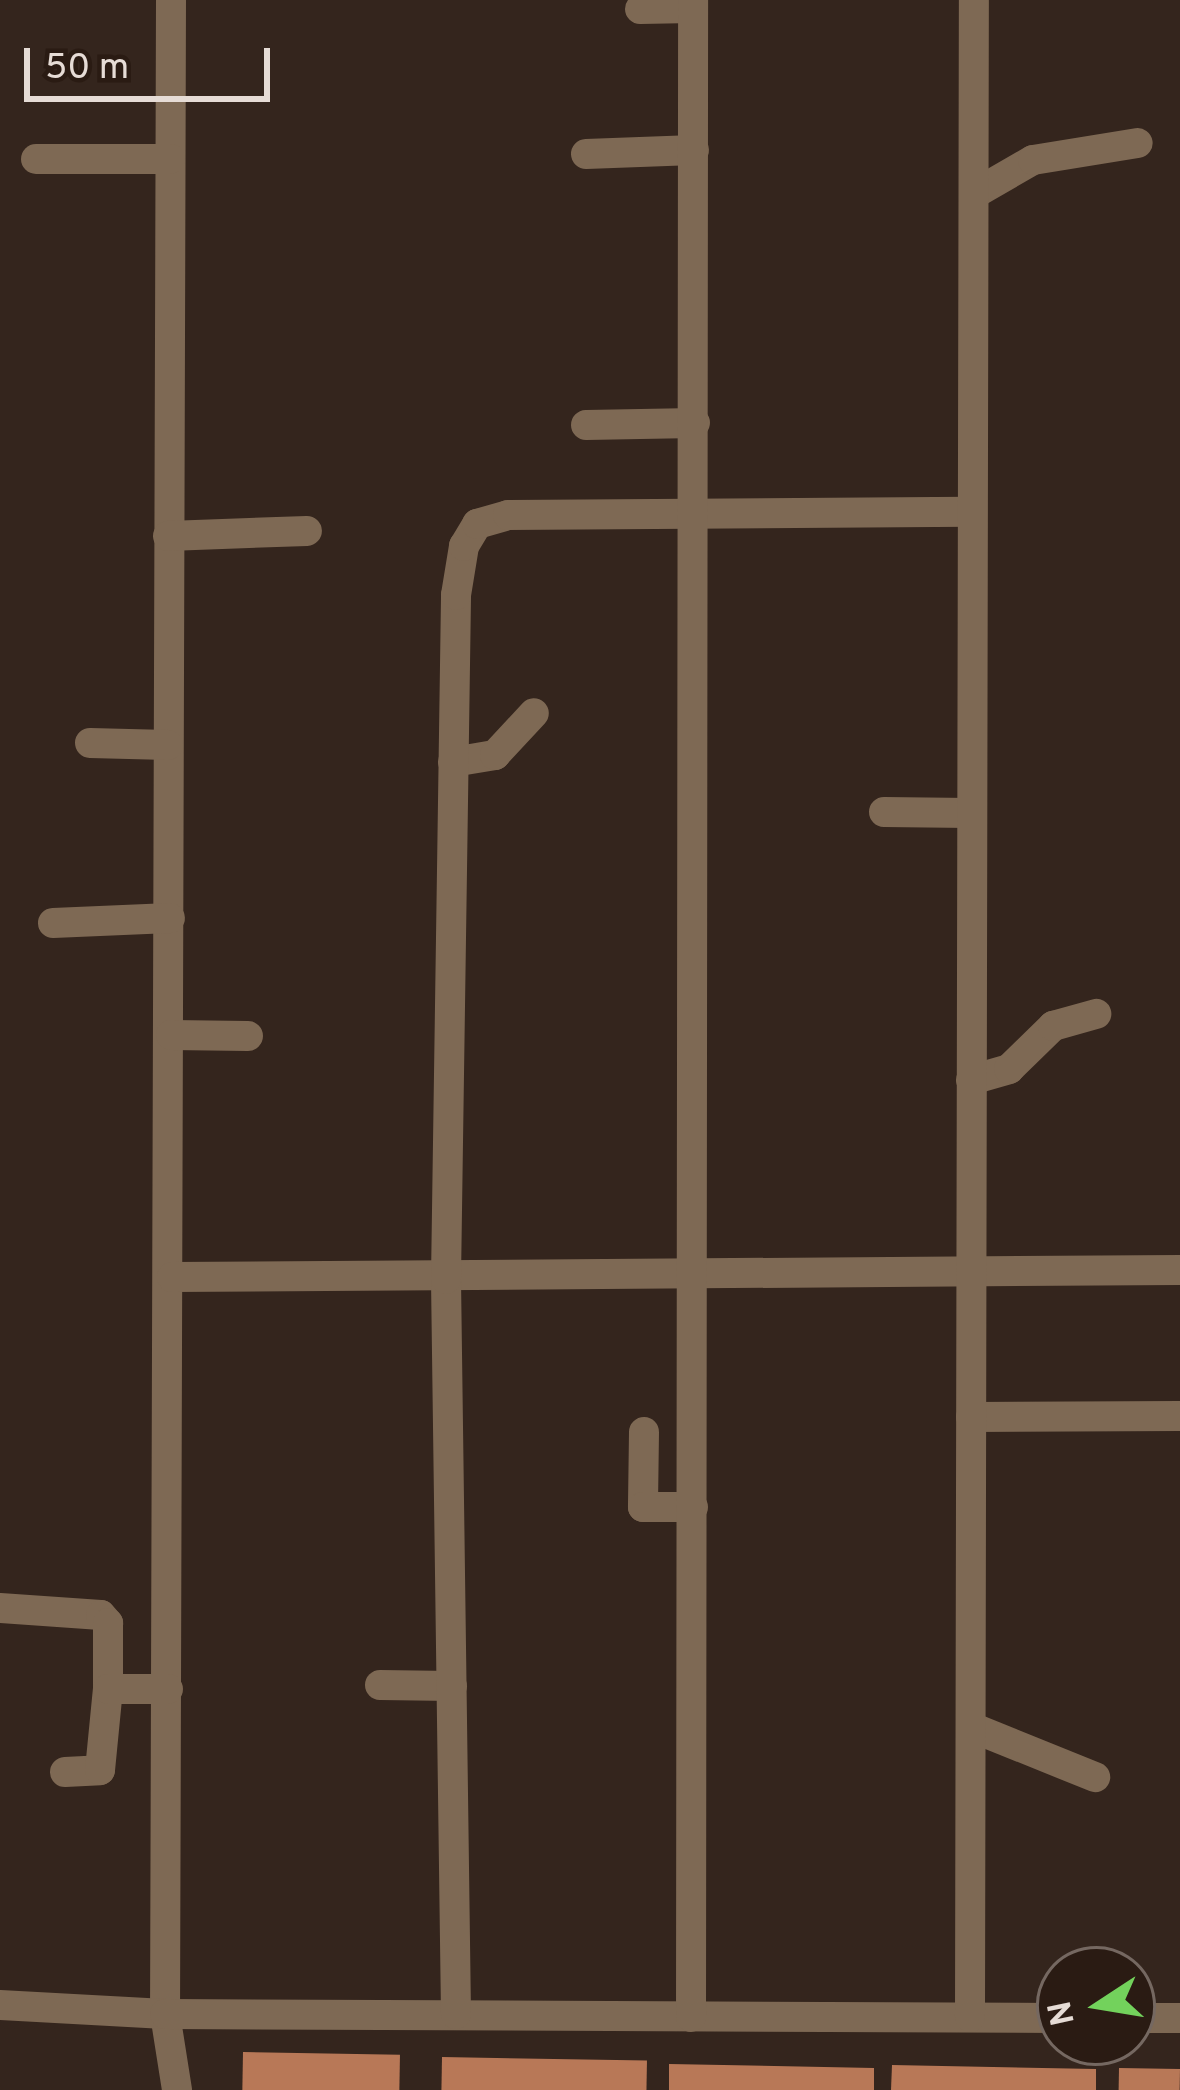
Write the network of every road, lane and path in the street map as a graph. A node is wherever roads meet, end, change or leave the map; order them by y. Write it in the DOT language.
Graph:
graph roads {
  1 [pos="171,0"];
  2 [pos="974,0"];
  3 [pos="693,4"];
  4 [pos="640,9"];
  5 [pos="1138,143"];
  6 [pos="694,150"];
  7 [pos="586,154"];
  8 [pos="36,159"];
  9 [pos="170,159"];
  10 [pos="974,194"];
  11 [pos="695,423"];
  12 [pos="586,425"];
  13 [pos="970,512"];
  14 [pos="696,513"];
  15 [pos="308,531"];
  16 [pos="168,536"];
  17 [pos="534,712"];
  18 [pos="91,743"];
  19 [pos="168,745"];
  20 [pos="453,762"];
  21 [pos="884,812"];
  22 [pos="970,813"];
  23 [pos="170,918"];
  24 [pos="53,923"];
  25 [pos="1096,1014"];
  26 [pos="171,1034"];
  27 [pos="248,1036"];
  28 [pos="971,1080"];
  29 [pos="1180,1270"];
  30 [pos="694,1274"];
  31 [pos="971,1274"];
  32 [pos="172,1277"];
  33 [pos="446,1279"];
  34 [pos="1180,1416"];
  35 [pos="971,1417"];
  36 [pos="644,1432"];
  37 [pos="693,1507"];
  38 [pos="0,1608"];
  39 [pos="380,1685"];
  40 [pos="452,1686"];
  41 [pos="108,1689"];
  42 [pos="168,1689"];
  43 [pos="970,1727"];
  44 [pos="65,1772"];
  45 [pos="1095,1777"];
  46 [pos="0,2005"];
  47 [pos="165,2014"];
  48 [pos="456,2014"];
  49 [pos="691,2017"];
  50 [pos="970,2018"];
  51 [pos="1036,2018"];
  52 [pos="177,2090"];
  1 -- 9 [label="street"];
  2 -- 10 [label="street"];
  3 -- 4 [label="street"];
  3 -- 6 [label="street"];
  5 -- 10 [label="street"];
  6 -- 7 [label="street"];
  6 -- 11 [label="street"];
  8 -- 9 [label="street"];
  9 -- 16 [label="street"];
  10 -- 13 [label="street"];
  11 -- 12 [label="street"];
  11 -- 14 [label="street"];
  13 -- 14 [label="street"];
  13 -- 22 [label="street"];
  14 -- 20 [label="street"];
  14 -- 30 [label="street"];
  15 -- 16 [label="street"];
  16 -- 19 [label="street"];
  17 -- 20 [label="street"];
  18 -- 19 [label="street"];
  19 -- 23 [label="street"];
  20 -- 33 [label="street"];
  21 -- 22 [label="street"];
  22 -- 28 [label="street"];
  23 -- 24 [label="street"];
  23 -- 26 [label="street"];
  25 -- 28 [label="street"];
  26 -- 27 [label="street"];
  26 -- 32 [label="street"];
  28 -- 31 [label="street"];
  29 -- 31 [label="street"];
  30 -- 31 [label="street"];
  30 -- 33 [label="street"];
  30 -- 37 [label="street"];
  31 -- 35 [label="street"];
  32 -- 33 [label="street"];
  32 -- 42 [label="street"];
  33 -- 40 [label="street"];
  34 -- 35 [label="street"];
  35 -- 43 [label="street"];
  36 -- 37 [label="street"];
  37 -- 49 [label="street"];
  38 -- 41 [label="street"];
  39 -- 40 [label="street"];
  40 -- 48 [label="street"];
  41 -- 42 [label="street"];
  41 -- 44 [label="street"];
  42 -- 47 [label="street"];
  43 -- 45 [label="street"];
  43 -- 50 [label="street"];
  46 -- 47 [label="street"];
  47 -- 48 [label="street"];
  47 -- 52 [label="street"];
  48 -- 49 [label="street"];
  49 -- 50 [label="street"];
  50 -- 51 [label="street"];
}
